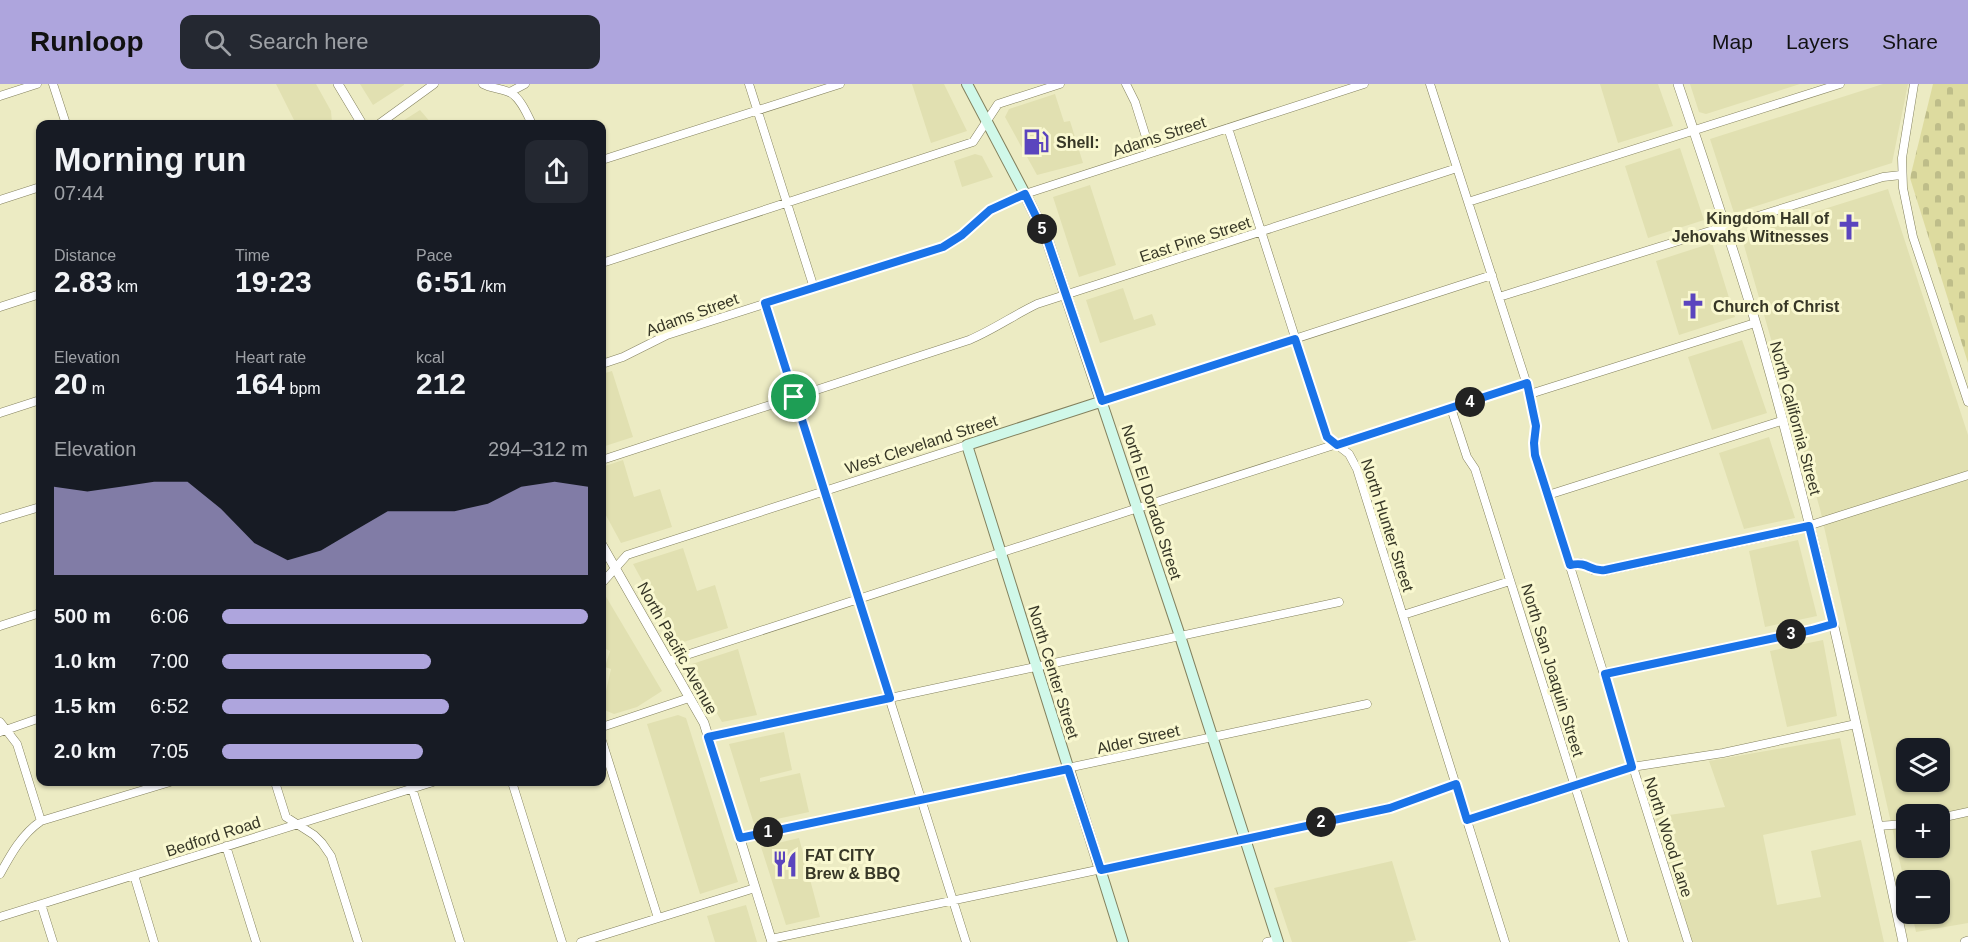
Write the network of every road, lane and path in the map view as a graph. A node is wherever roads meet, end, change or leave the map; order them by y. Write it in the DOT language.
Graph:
graph roads {
  1 [pos="37,84"];
  2 [pos="53,84"];
  3 [pos="338,84"];
  4 [pos="434,84"];
  5 [pos="483,84"];
  6 [pos="525,84"];
  7 [pos="749,84"];
  8 [pos="840,84"];
  9 [pos="967,84"];
  10 [pos="1060,84"];
  11 [pos="1126,84"];
  12 [pos="1364,84"];
  13 [pos="1430,84"];
  14 [pos="1678,84"];
  15 [pos="1840,84"];
  16 [pos="1914,84"];
  17 [pos="510,92"];
  18 [pos="0,96"];
  19 [pos="758,111"];
  20 [pos="65,120"];
  21 [pos="360,120"];
  22 [pos="384,120"];
  23 [pos="530,120"];
  24 [pos="986,123"];
  25 [pos="1228,128"];
  26 [pos="1693,130"];
  27 [pos="1151,153"];
  28 [pos="606,159"];
  29 [pos="1457,168"];
  30 [pos="1901,175"];
  31 [pos="36,188"];
  32 [pos="1025,194"];
  33 [pos="0,200"];
  34 [pos="1468,202"];
  35 [pos="788,203"];
  36 [pos="1724,226"];
  37 [pos="1261,232"];
  38 [pos="606,261"];
  39 [pos="1492,275"];
  40 [pos="814,288"];
  41 [pos="1066,294"];
  42 [pos="36,295"];
  43 [pos="1499,297"];
  44 [pos="765,303"];
  45 [pos="0,307"];
  46 [pos="1755,323"];
  47 [pos="1295,339"];
  48 [pos="606,363"];
  49 [pos="1527,383"];
  50 [pos="1530,394"];
  51 [pos="794,397"];
  52 [pos="36,401"];
  53 [pos="1102,401"];
  54 [pos="1968,402"];
  55 [pos="1451,408"];
  56 [pos="0,413"];
  57 [pos="1782,421"];
  58 [pos="968,445"];
  59 [pos="1337,445"];
  60 [pos="606,459"];
  61 [pos="1968,475"];
  62 [pos="825,491"];
  63 [pos="1548,495"];
  64 [pos="36,508"];
  65 [pos="1138,508"];
  66 [pos="0,519"];
  67 [pos="1809,526"];
  68 [pos="606,552"];
  69 [pos="1000,553"];
  70 [pos="1570,565"];
  71 [pos="614,567"];
  72 [pos="606,578"];
  73 [pos="1510,581"];
  74 [pos="859,598"];
  75 [pos="1339,602"];
  76 [pos="36,614"];
  77 [pos="1403,615"];
  78 [pos="1833,624"];
  79 [pos="0,626"];
  80 [pos="1180,636"];
  81 [pos="668,661"];
  82 [pos="1036,666"];
  83 [pos="1605,674"];
  84 [pos="689,698"];
  85 [pos="890,698"];
  86 [pos="1367,704"];
  87 [pos="36,719"];
  88 [pos="0,722"];
  89 [pos="1856,724"];
  90 [pos="606,726"];
  91 [pos="3,731"];
  92 [pos="708,737"];
  93 [pos="1211,737"];
  94 [pos="606,754"];
  95 [pos="1632,767"];
  96 [pos="1068,769"];
  97 [pos="1456,784"];
  98 [pos="1575,785"];
  99 [pos="157,786"];
  100 [pos="276,786"];
  101 [pos="419,786"];
  102 [pos="513,786"];
  103 [pos="412,788"];
  104 [pos="922,800"];
  105 [pos="1968,812"];
  106 [pos="1950,816"];
  107 [pos="1467,820"];
  108 [pos="41,821"];
  109 [pos="298,825"];
  110 [pos="1896,825"];
  111 [pos="1878,826"];
  112 [pos="740,838"];
  113 [pos="1244,839"];
  114 [pos="226,846"];
  115 [pos="1101,870"];
  116 [pos="0,874"];
  117 [pos="134,875"];
  118 [pos="755,888"];
  119 [pos="954,901"];
  120 [pos="41,904"];
  121 [pos="0,917"];
  122 [pos="658,918"];
  123 [pos="771,940"];
  124 [pos="1274,941"];
  125 [pos="53,942"];
  126 [pos="154,942"];
  127 [pos="256,942"];
  128 [pos="358,942"];
  129 [pos="460,942"];
  130 [pos="562,942"];
  131 [pos="581,942"];
  132 [pos="966,942"];
  133 [pos="1123,942"];
  134 [pos="1505,942"];
  135 [pos="1624,942"];
  136 [pos="1688,942"];
  137 [pos="1903,942"];
  1 -- 18 [label="street"];
  2 -- 20 [label="street"];
  3 -- 21 [label="street"];
  4 -- 22 [label="street"];
  5 -- 17 [label="street"];
  6 -- 17 [label="street"];
  7 -- 19 [label="street"];
  8 -- 19 [label="street"];
  9 -- 24 [label="main road, North El Dorado Street"];
  10 -- 24 [label="street"];
  11 -- 27 [label="street"];
  12 -- 25 [label="street, Adams Street"];
  13 -- 29 [label="street, North Wood Lane"];
  14 -- 26 [label="street, North California Street"];
  15 -- 26 [label="street"];
  16 -- 30 [label="street"];
  17 -- 23 [label="street"];
  19 -- 28 [label="street"];
  19 -- 35 [label="street"];
  24 -- 32 [label="main road, North El Dorado Street"];
  24 -- 35 [label="street"];
  25 -- 27 [label="street, Adams Street"];
  25 -- 37 [label="street, North Hunter Street"];
  26 -- 34 [label="street"];
  26 -- 36 [label="street, North California Street"];
  27 -- 32 [label="street, Adams Street"];
  29 -- 34 [label="street, North Wood Lane"];
  29 -- 37 [label="street, East Pine Street"];
  30 -- 36 [label="street"];
  30 -- 54 [label="street"];
  31 -- 33 [label="street"];
  32 -- 40 [label="street, Adams Street"];
  32 -- 41 [label="main road, North El Dorado Street"];
  34 -- 39 [label="street, North Wood Lane"];
  35 -- 38 [label="street"];
  35 -- 40 [label="street"];
  36 -- 43 [label="street"];
  36 -- 46 [label="street, North California Street"];
  37 -- 41 [label="street, East Pine Street"];
  37 -- 47 [label="street, North Hunter Street"];
  39 -- 43 [label="street, North Wood Lane"];
  39 -- 47 [label="street"];
  40 -- 44 [label="street, Adams Street"];
  41 -- 51 [label="street, East Pine Street"];
  41 -- 53 [label="main road, North El Dorado Street"];
  42 -- 45 [label="street"];
  43 -- 49 [label="street, North Wood Lane"];
  44 -- 48 [label="street, Adams Street"];
  44 -- 51 [label="street"];
  46 -- 50 [label="street"];
  46 -- 57 [label="street, North California Street"];
  47 -- 53 [label="street"];
  47 -- 59 [label="street, North Hunter Street"];
  49 -- 50 [label="street, North Wood Lane"];
  49 -- 55 [label="street"];
  50 -- 63 [label="street, North Wood Lane"];
  51 -- 60 [label="street, East Pine Street"];
  51 -- 62 [label="street"];
  52 -- 56 [label="street"];
  53 -- 58 [label="main road, West Cleveland Street"];
  53 -- 65 [label="main road, North El Dorado Street"];
  55 -- 59 [label="street"];
  55 -- 73 [label="street, North San Joaquin Street"];
  57 -- 63 [label="street"];
  57 -- 67 [label="street, North California Street"];
  58 -- 62 [label="street, West Cleveland Street"];
  58 -- 69 [label="main road, North Center Street"];
  59 -- 65 [label="street"];
  59 -- 77 [label="street, North Hunter Street"];
  61 -- 67 [label="street"];
  62 -- 71 [label="street, West Cleveland Street"];
  62 -- 74 [label="street"];
  63 -- 70 [label="street, North Wood Lane"];
  64 -- 66 [label="street"];
  65 -- 69 [label="street"];
  65 -- 80 [label="main road, North El Dorado Street"];
  67 -- 70 [label="street"];
  67 -- 78 [label="street, North California Street"];
  68 -- 71 [label="street, North Pacific Avenue"];
  69 -- 74 [label="street"];
  69 -- 82 [label="main road, North Center Street"];
  70 -- 83 [label="street, North Wood Lane"];
  71 -- 72 [label="street"];
  71 -- 81 [label="street, North Pacific Avenue"];
  73 -- 77 [label="street"];
  73 -- 98 [label="street, North San Joaquin Street"];
  74 -- 81 [label="street"];
  74 -- 85 [label="street"];
  75 -- 80 [label="street"];
  76 -- 79 [label="street"];
  77 -- 97 [label="street, North Hunter Street"];
  78 -- 83 [label="street"];
  78 -- 89 [label="street, North California Street"];
  80 -- 82 [label="street"];
  80 -- 93 [label="main road, North El Dorado Street"];
  81 -- 84 [label="street, North Pacific Avenue"];
  82 -- 85 [label="street"];
  82 -- 96 [label="main road, North Center Street"];
  83 -- 95 [label="street, North Wood Lane"];
  84 -- 90 [label="street"];
  84 -- 92 [label="street, North Pacific Avenue"];
  85 -- 92 [label="street"];
  85 -- 104 [label="street"];
  86 -- 93 [label="street, Alder Street"];
  87 -- 91 [label="street"];
  88 -- 91 [label="street"];
  89 -- 95 [label="street"];
  89 -- 111 [label="street, North California Street"];
  91 -- 108 [label="street"];
  92 -- 112 [label="street, North Pacific Avenue"];
  93 -- 96 [label="street, Alder Street"];
  93 -- 113 [label="main road, North El Dorado Street"];
  94 -- 122 [label="street"];
  95 -- 98 [label="street"];
  95 -- 136 [label="street, North Wood Lane"];
  96 -- 104 [label="street, Alder Street"];
  96 -- 115 [label="main road, North Center Street"];
  97 -- 107 [label="street, North Hunter Street"];
  97 -- 113 [label="street"];
  98 -- 107 [label="street"];
  98 -- 135 [label="street, North San Joaquin Street"];
  99 -- 108 [label="street"];
  100 -- 109 [label="street"];
  101 -- 103 [label="street, Bedford Road"];
  102 -- 130 [label="street"];
  103 -- 109 [label="street, Bedford Road"];
  103 -- 129 [label="street"];
  104 -- 112 [label="street, Alder Street"];
  104 -- 119 [label="street"];
  105 -- 106 [label="street"];
  107 -- 134 [label="street, North Hunter Street"];
  108 -- 116 [label="street"];
  109 -- 114 [label="street, Bedford Road"];
  109 -- 128 [label="street"];
  110 -- 111 [label="street"];
  111 -- 137 [label="street, North California Street"];
  112 -- 118 [label="street, North Pacific Avenue"];
  113 -- 115 [label="street"];
  113 -- 124 [label="main road, North El Dorado Street"];
  114 -- 117 [label="street, Bedford Road"];
  114 -- 127 [label="street"];
  115 -- 119 [label="street"];
  115 -- 133 [label="main road, North Center Street"];
  117 -- 120 [label="street, Bedford Road"];
  117 -- 126 [label="street"];
  118 -- 122 [label="street"];
  118 -- 123 [label="street, North Pacific Avenue"];
  119 -- 123 [label="street"];
  119 -- 132 [label="street"];
  120 -- 121 [label="street, Bedford Road"];
  120 -- 125 [label="street"];
  122 -- 131 [label="street"];
}
